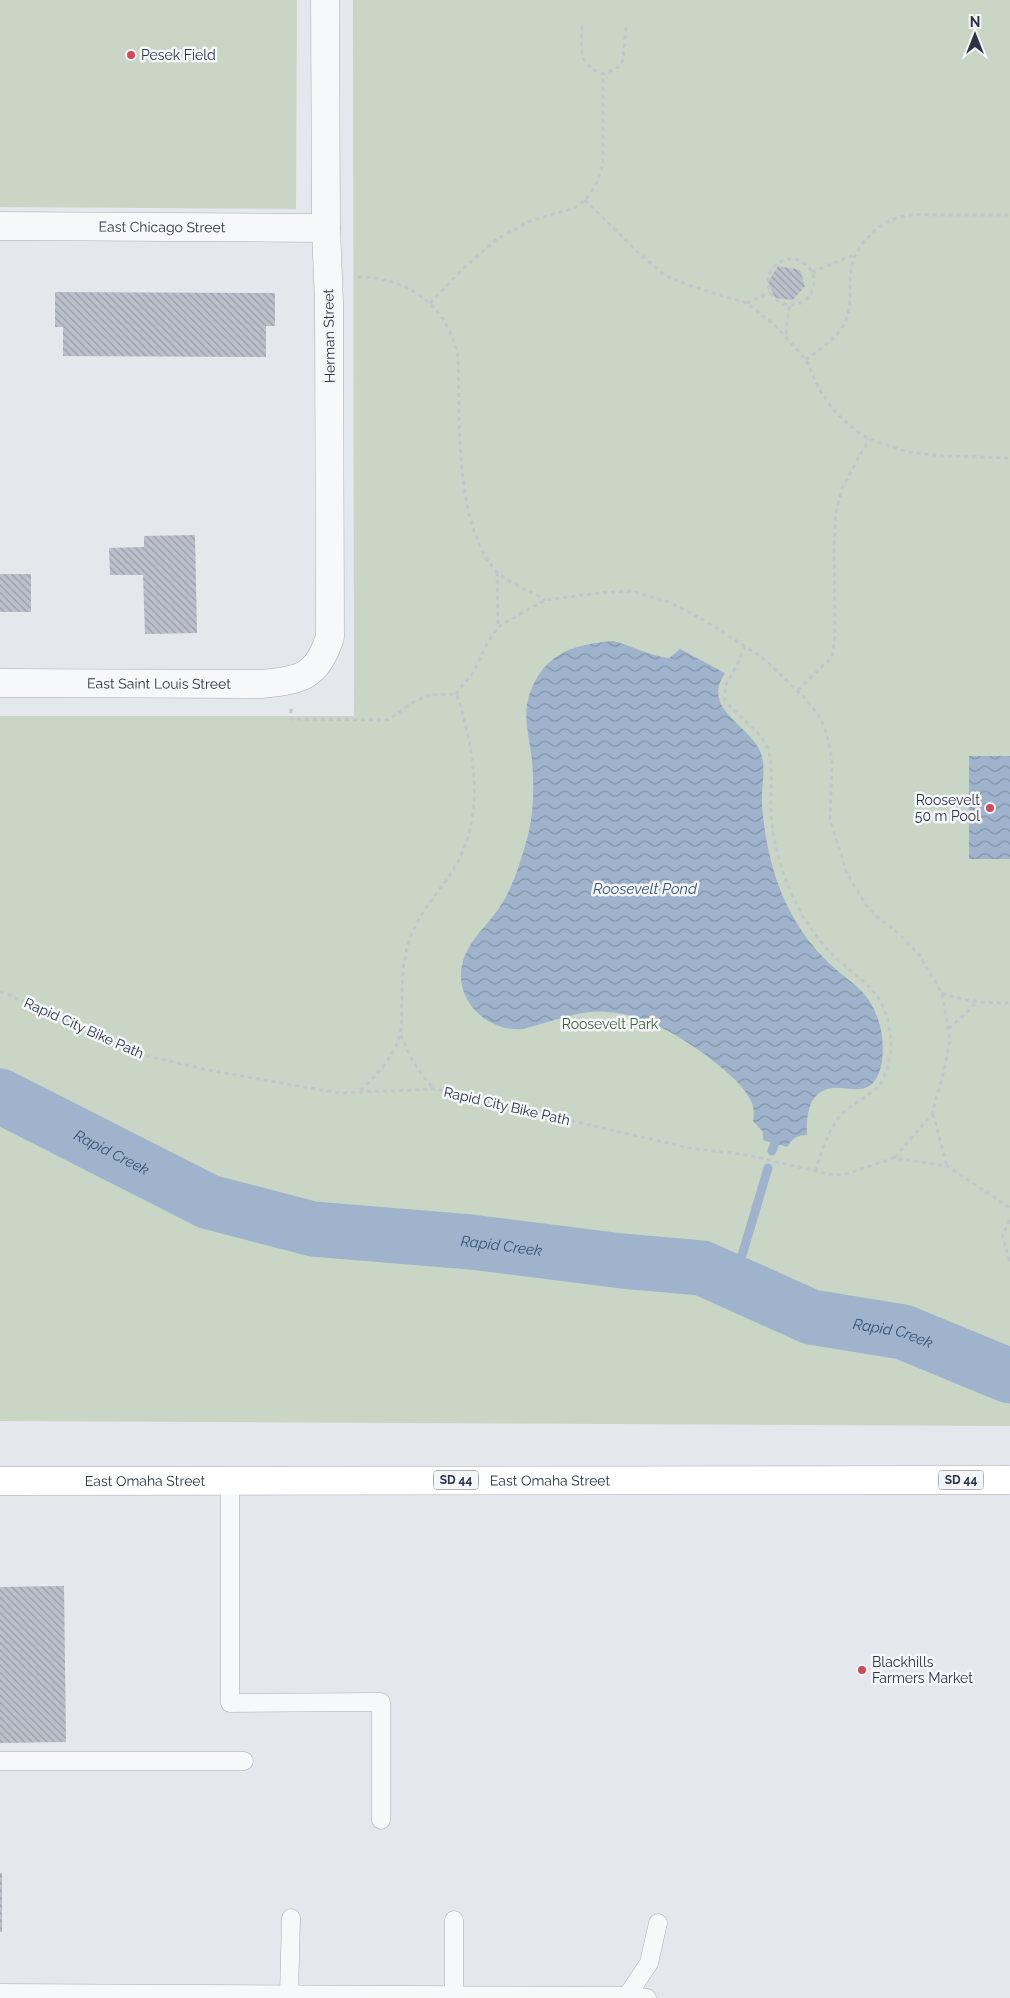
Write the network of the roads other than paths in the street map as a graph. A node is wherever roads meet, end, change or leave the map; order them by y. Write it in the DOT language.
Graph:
graph roads {
  1 [pos="325,0"];
  2 [pos="0,226"];
  3 [pos="326,228"];
  4 [pos="314,668"];
  5 [pos="0,683"];
  6 [pos="0,1480"];
  7 [pos="230,1480"];
  8 [pos="1010,1480"];
  9 [pos="0,1761"];
  10 [pos="244,1761"];
  11 [pos="381,1820"];
  12 [pos="291,1918"];
  13 [pos="454,1920"];
  14 [pos="658,1922"];
  15 [pos="0,1993"];
  16 [pos="289,1995"];
  17 [pos="454,1996"];
  18 [pos="627,1996"];
  19 [pos="647,1998"];
  1 -- 3 [label="street, Herman Street"];
  2 -- 3 [label="street, East Chicago Street"];
  3 -- 4 [label="street, Herman Street"];
  4 -- 5 [label="street, East Saint Louis Street"];
  6 -- 7 [label="main road, East Omaha Street / SD 44"];
  7 -- 8 [label="main road, East Omaha Street / SD 44"];
  7 -- 11 [label="lane"];
  9 -- 10 [label="lane"];
  12 -- 16 [label="lane"];
  13 -- 17 [label="lane"];
  14 -- 18 [label="lane"];
  15 -- 16 [label="lane"];
  16 -- 17 [label="lane"];
  17 -- 18 [label="lane"];
  18 -- 19 [label="lane"];
}
